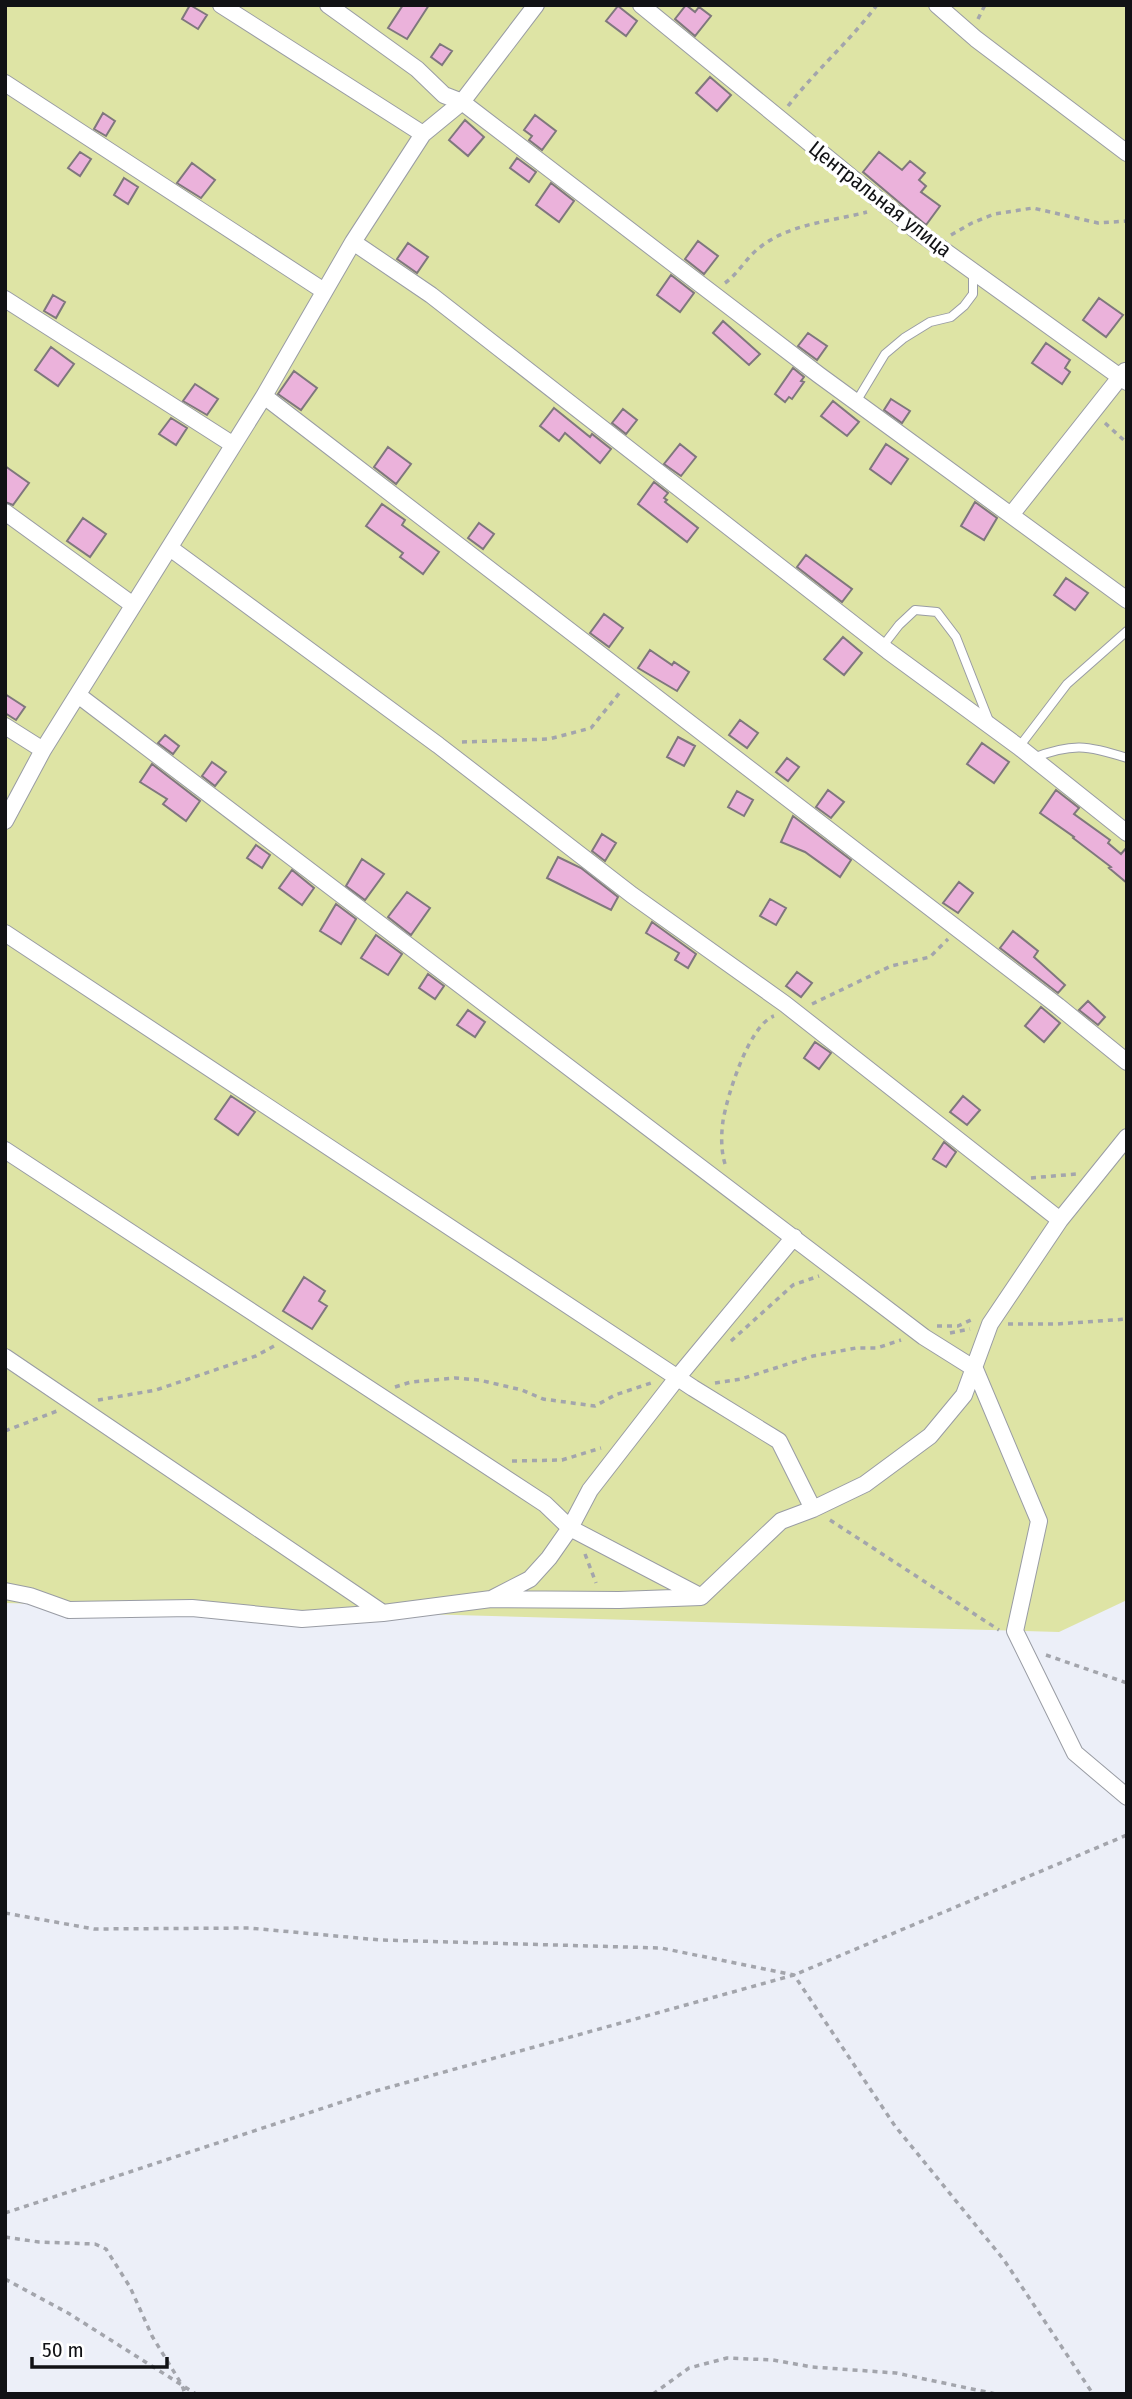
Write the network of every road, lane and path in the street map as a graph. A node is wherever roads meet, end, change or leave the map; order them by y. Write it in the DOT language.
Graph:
graph roads {
  1 [pos="221,5"];
  2 [pos="328,5"];
  3 [pos="536,5"];
  4 [pos="641,5"];
  5 [pos="877,5"];
  6 [pos="937,5"];
  7 [pos="5,83"];
  8 [pos="462,102"];
  9 [pos="782,121"];
  10 [pos="423,134"];
  11 [pos="1127,153"];
  12 [pos="889,208"];
  13 [pos="1127,221"];
  14 [pos="353,242"];
  15 [pos="934,243"];
  16 [pos="973,271"];
  17 [pos="324,290"];
  18 [pos="707,290"];
  19 [pos="5,299"];
  20 [pos="1125,376"];
  21 [pos="264,396"];
  22 [pos="856,402"];
  23 [pos="1093,413"];
  24 [pos="1127,443"];
  25 [pos="232,444"];
  26 [pos="5,512"];
  27 [pos="1012,515"];
  28 [pos="170,548"];
  29 [pos="1127,600"];
  30 [pos="133,605"];
  31 [pos="1127,631"];
  32 [pos="882,647"];
  33 [pos="632,679"];
  34 [pos="78,695"];
  35 [pos="5,726"];
  36 [pos="992,727"];
  37 [pos="438,746"];
  38 [pos="1019,747"];
  39 [pos="43,750"];
  40 [pos="1033,758"];
  41 [pos="1127,758"];
  42 [pos="5,821"];
  43 [pos="1127,833"];
  44 [pos="959,930"];
  45 [pos="5,933"];
  46 [pos="792,1010"];
  47 [pos="1127,1062"];
  48 [pos="1127,1137"];
  49 [pos="5,1150"];
  50 [pos="1097,1174"];
  51 [pos="1008,1179"];
  52 [pos="734,1193"];
  53 [pos="1060,1220"];
  54 [pos="794,1237"];
  55 [pos="848,1279"];
  56 [pos="1127,1319"];
  57 [pos="901,1320"];
  58 [pos="985,1320"];
  59 [pos="924,1337"];
  60 [pos="292,1338"];
  61 [pos="727,1345"];
  62 [pos="5,1357"];
  63 [pos="975,1369"];
  64 [pos="677,1378"];
  65 [pos="692,1388"];
  66 [pos="377,1393"];
  67 [pos="75,1405"];
  68 [pos="5,1431"];
  69 [pos="611,1441"];
  70 [pos="502,1460"];
  71 [pos="813,1509"];
  72 [pos="570,1528"];
  73 [pos="5,1591"];
  74 [pos="701,1597"];
  75 [pos="491,1600"];
  76 [pos="603,1600"];
  77 [pos="383,1613"];
  78 [pos="1023,1646"];
  79 [pos="1127,1683"];
  80 [pos="1127,1797"];
  81 [pos="1127,1835"];
  82 [pos="5,1913"];
  83 [pos="794,1975"];
  84 [pos="5,2213"];
  85 [pos="5,2237"];
  86 [pos="5,2279"];
  87 [pos="182,2385"];
  88 [pos="185,2394"];
  89 [pos="196,2394"];
  90 [pos="653,2394"];
  91 [pos="996,2394"];
  92 [pos="1094,2394"];
  1 -- 10 [label="street"];
  2 -- 8 [label="street"];
  3 -- 8 [label="street"];
  4 -- 9 [label="street, Центральная улица"];
  5 -- 9 [label="path"];
  6 -- 11 [label="street"];
  7 -- 17 [label="street"];
  8 -- 10 [label="street"];
  8 -- 18 [label="street"];
  9 -- 12 [label="street, Центральная улица"];
  10 -- 14 [label="street"];
  12 -- 15 [label="street, Центральная улица"];
  12 -- 18 [label="path"];
  13 -- 15 [label="path"];
  14 -- 17 [label="street"];
  14 -- 32 [label="street"];
  15 -- 16 [label="street, Центральная улица"];
  16 -- 20 [label="street, Центральная улица"];
  16 -- 22 [label="lane"];
  17 -- 21 [label="street"];
  18 -- 22 [label="street"];
  19 -- 25 [label="street"];
  20 -- 23 [label="street"];
  21 -- 25 [label="street"];
  21 -- 33 [label="street"];
  22 -- 27 [label="street"];
  23 -- 24 [label="path"];
  23 -- 27 [label="street"];
  25 -- 28 [label="street"];
  26 -- 30 [label="street"];
  27 -- 29 [label="street"];
  28 -- 30 [label="street"];
  28 -- 37 [label="street"];
  30 -- 34 [label="street"];
  31 -- 38 [label="lane"];
  32 -- 36 [label="street"];
  32 -- 36 [label="lane"];
  33 -- 37 [label="path"];
  33 -- 44 [label="street"];
  34 -- 39 [label="street"];
  34 -- 52 [label="street"];
  35 -- 39 [label="street"];
  36 -- 38 [label="street"];
  37 -- 46 [label="street"];
  38 -- 40 [label="street"];
  39 -- 42 [label="street"];
  40 -- 41 [label="lane"];
  40 -- 43 [label="street"];
  44 -- 46 [label="path"];
  44 -- 47 [label="street"];
  45 -- 64 [label="street"];
  46 -- 51 [label="street"];
  46 -- 52 [label="path"];
  48 -- 50 [label="street"];
  49 -- 60 [label="street"];
  50 -- 51 [label="path"];
  50 -- 53 [label="street"];
  51 -- 53 [label="street"];
  52 -- 54 [label="street"];
  53 -- 58 [label="street"];
  54 -- 55 [label="street"];
  54 -- 64 [label="street"];
  55 -- 57 [label="street"];
  55 -- 61 [label="path"];
  56 -- 58 [label="path"];
  57 -- 58 [label="path"];
  57 -- 59 [label="street"];
  58 -- 59 [label="path"];
  58 -- 63 [label="street"];
  59 -- 63 [label="street"];
  59 -- 65 [label="path"];
  60 -- 66 [label="street"];
  60 -- 67 [label="path"];
  62 -- 67 [label="street"];
  63 -- 71 [label="street"];
  63 -- 78 [label="street"];
  64 -- 65 [label="street"];
  64 -- 66 [label="path"];
  64 -- 72 [label="street"];
  65 -- 71 [label="street"];
  66 -- 72 [label="street"];
  67 -- 68 [label="path"];
  67 -- 77 [label="street"];
  69 -- 70 [label="path"];
  71 -- 74 [label="street"];
  71 -- 78 [label="path"];
  72 -- 74 [label="street"];
  72 -- 75 [label="street"];
  72 -- 76 [label="path"];
  73 -- 77 [label="street"];
  74 -- 76 [label="street"];
  75 -- 76 [label="street"];
  75 -- 77 [label="street"];
  78 -- 79 [label="path"];
  78 -- 80 [label="street"];
  81 -- 83 [label="path"];
  82 -- 83 [label="path"];
  83 -- 84 [label="path"];
  83 -- 92 [label="path"];
  85 -- 87 [label="path"];
  86 -- 87 [label="path"];
  87 -- 88 [label="path"];
  87 -- 89 [label="path"];
  90 -- 91 [label="path"];
}
